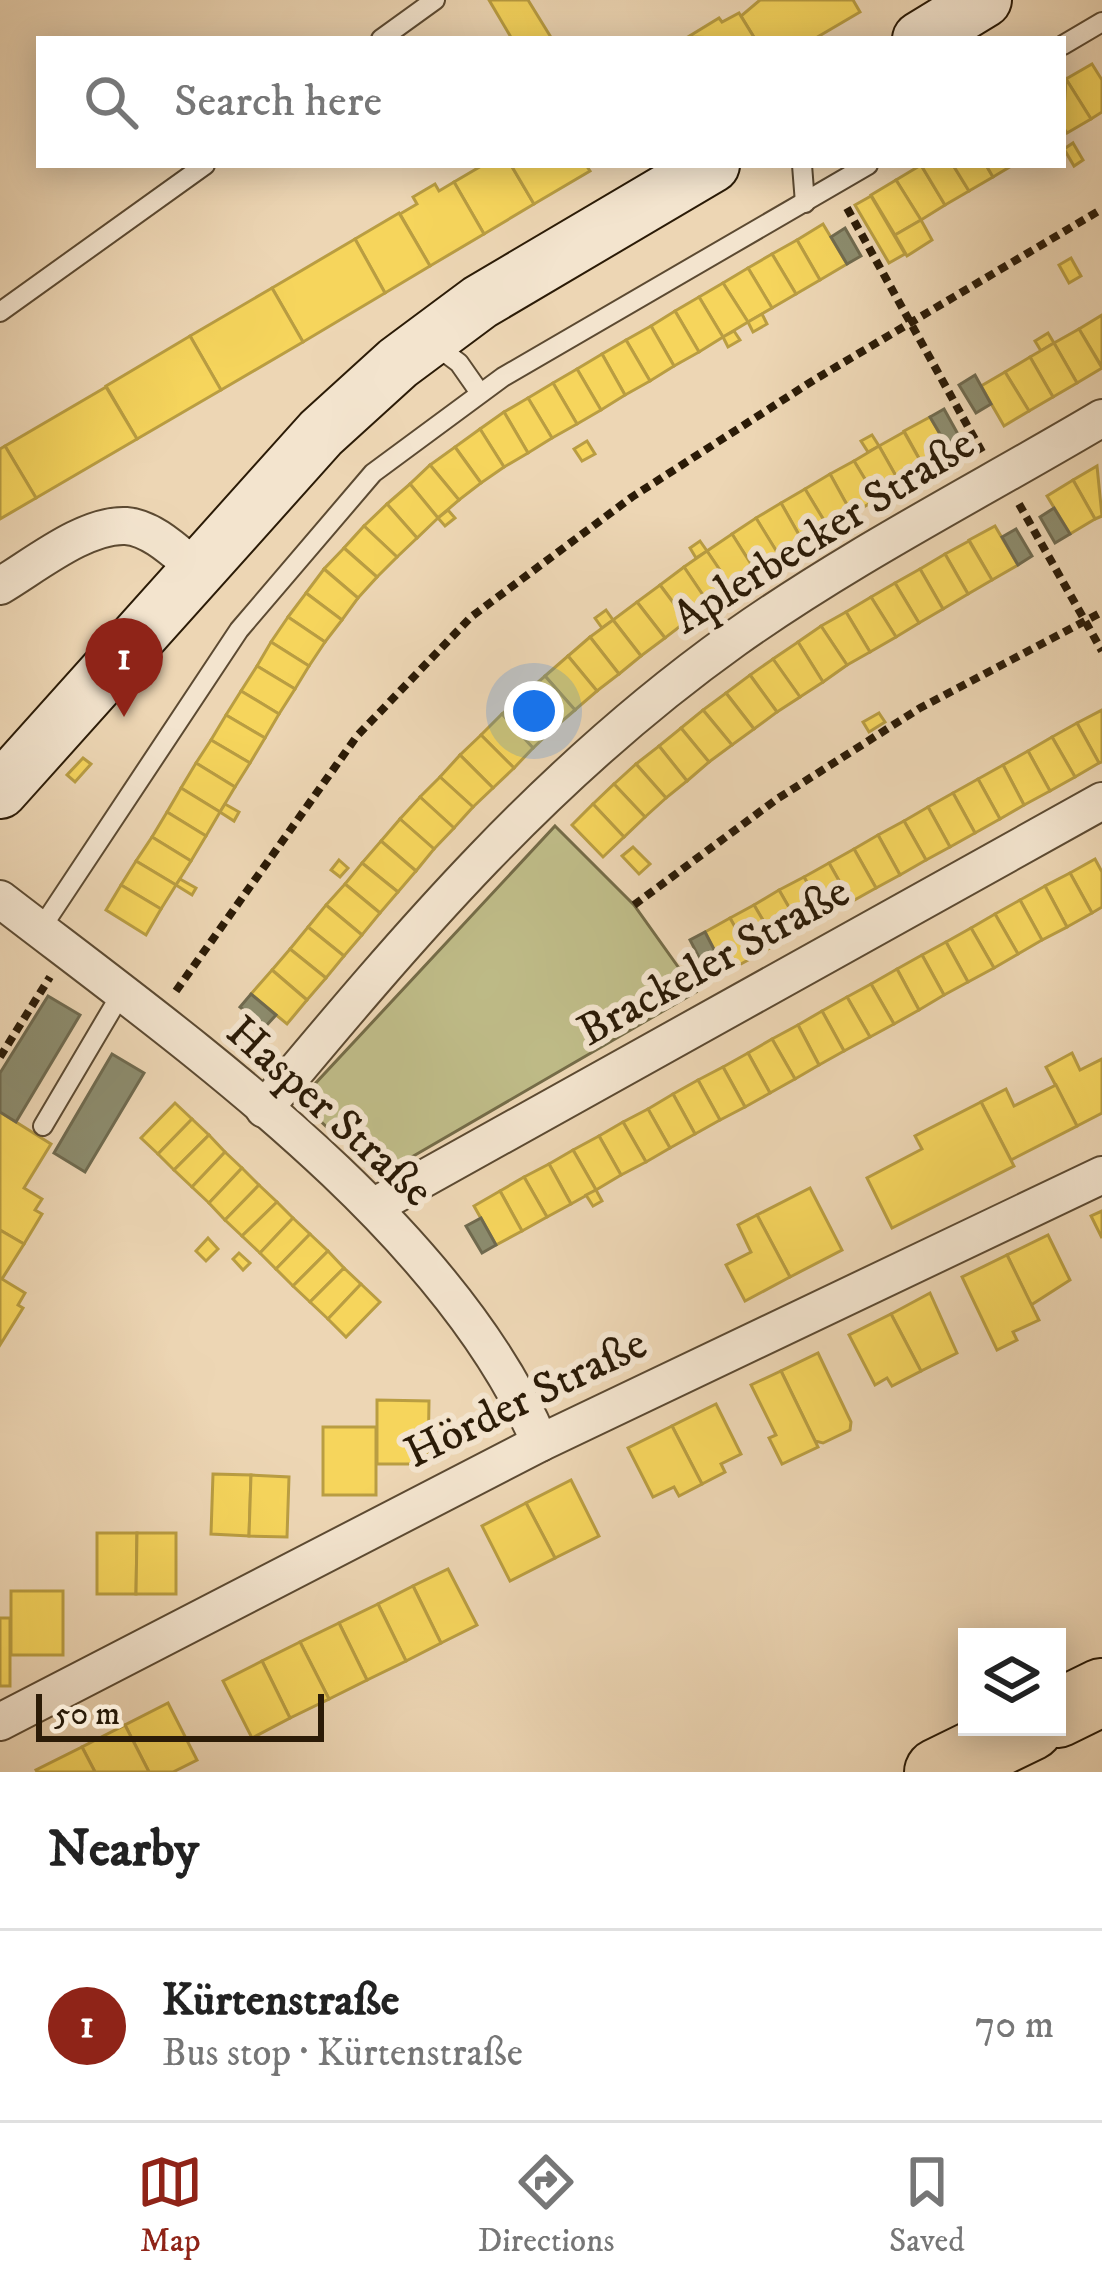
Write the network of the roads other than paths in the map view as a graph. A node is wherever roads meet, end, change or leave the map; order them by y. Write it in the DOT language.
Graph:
graph roads {
  1 [pos="435,0"];
  2 [pos="984,0"];
  3 [pos="1102,22"];
  4 [pos="385,36"];
  5 [pos="925,36"];
  6 [pos="1066,43"];
  7 [pos="201,168"];
  8 [pos="707,168"];
  9 [pos="802,168"];
  10 [pos="863,168"];
  11 [pos="805,203"];
  12 [pos="0,312"];
  13 [pos="428,341"];
  14 [pos="480,393"];
  15 [pos="1102,418"];
  16 [pos="197,570"];
  17 [pos="0,586"];
  18 [pos="0,791"];
  19 [pos="1102,801"];
  20 [pos="0,899"];
  21 [pos="53,940"];
  22 [pos="121,994"];
  23 [pos="264,1109"];
  24 [pos="43,1126"];
  25 [pos="1102,1175"];
  26 [pos="373,1207"];
  27 [pos="540,1443"];
  28 [pos="1102,1692"];
  29 [pos="1066,1710"];
  30 [pos="0,1722"];
  31 [pos="1012,1736"];
  32 [pos="938,1772"];
  1 -- 4 [label="lane"];
  2 -- 5 [label="main road"];
  3 -- 6 [label="lane"];
  7 -- 12 [label="lane"];
  8 -- 13 [label="main road"];
  9 -- 11 [label="lane"];
  10 -- 11 [label="lane"];
  11 -- 14 [label="lane"];
  13 -- 14 [label="lane"];
  13 -- 16 [label="main road"];
  14 -- 21 [label="lane"];
  15 -- 23 [label="street, Aplerbecker Straße"];
  16 -- 17 [label="street"];
  16 -- 18 [label="main road"];
  19 -- 26 [label="street, Brackeler Straße"];
  20 -- 21 [label="street, Hasper Straße"];
  21 -- 22 [label="street, Hasper Straße"];
  22 -- 23 [label="street, Hasper Straße"];
  22 -- 24 [label="lane"];
  23 -- 26 [label="street, Hasper Straße"];
  25 -- 27 [label="street, Hörder Straße"];
  26 -- 27 [label="street, Hasper Straße"];
  27 -- 30 [label="street, Hörder Straße"];
  28 -- 29 [label="highway"];
  31 -- 32 [label="highway"];
}
